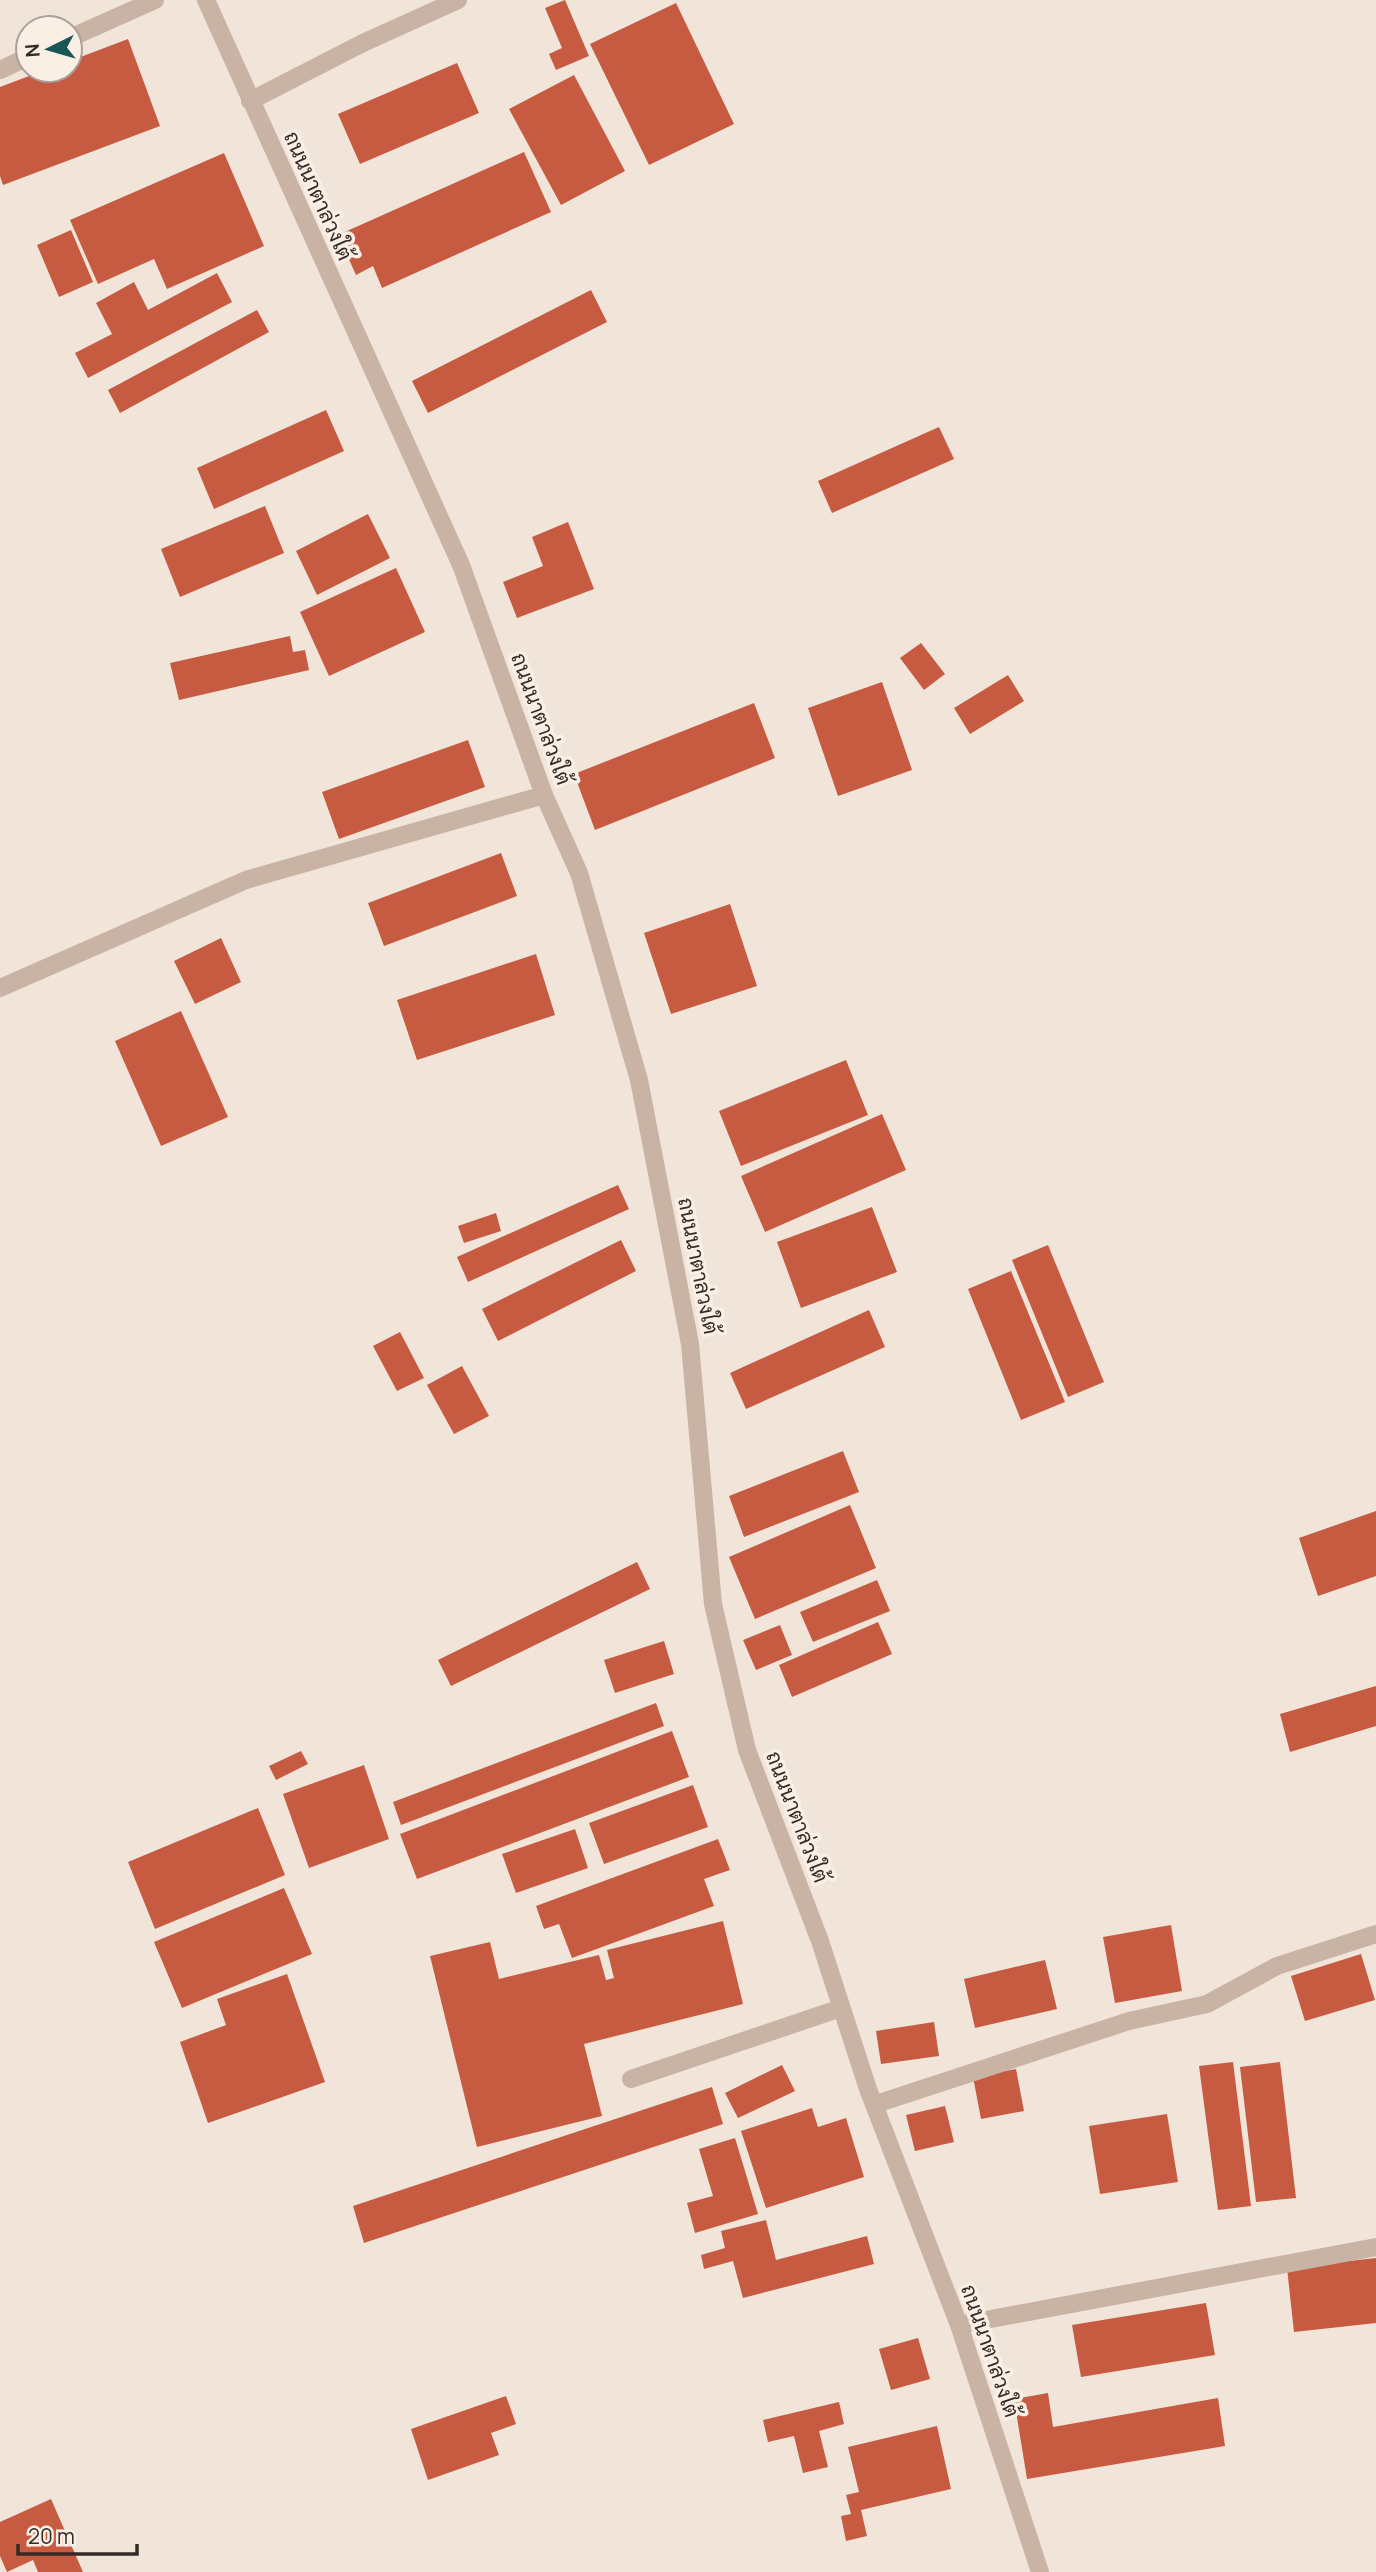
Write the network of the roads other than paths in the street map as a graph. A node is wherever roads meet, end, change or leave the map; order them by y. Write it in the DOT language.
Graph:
graph roads {
  1 [pos="155,0"];
  2 [pos="206,0"];
  3 [pos="458,0"];
  4 [pos="84,32"];
  5 [pos="250,101"];
  6 [pos="544,795"];
  7 [pos="0,988"];
  8 [pos="1376,1934"];
  9 [pos="841,2008"];
  10 [pos="631,2079"];
  11 [pos="876,2104"];
  12 [pos="1376,2247"];
  13 [pos="959,2325"];
  14 [pos="1040,2572"];
  1 -- 4 [label="street"];
  2 -- 5 [label="street, ถนนนาตาล่วงใต้"];
  3 -- 5 [label="street"];
  5 -- 6 [label="street, ถนนนาตาล่วงใต้"];
  6 -- 7 [label="street"];
  6 -- 9 [label="street, ถนนนาตาล่วงใต้"];
  8 -- 11 [label="street"];
  9 -- 10 [label="street"];
  9 -- 11 [label="street, ถนนนาตาล่วงใต้"];
  11 -- 13 [label="street, ถนนนาตาล่วงใต้"];
  12 -- 13 [label="street"];
  13 -- 14 [label="street, ถนนนาตาล่วงใต้"];
}
